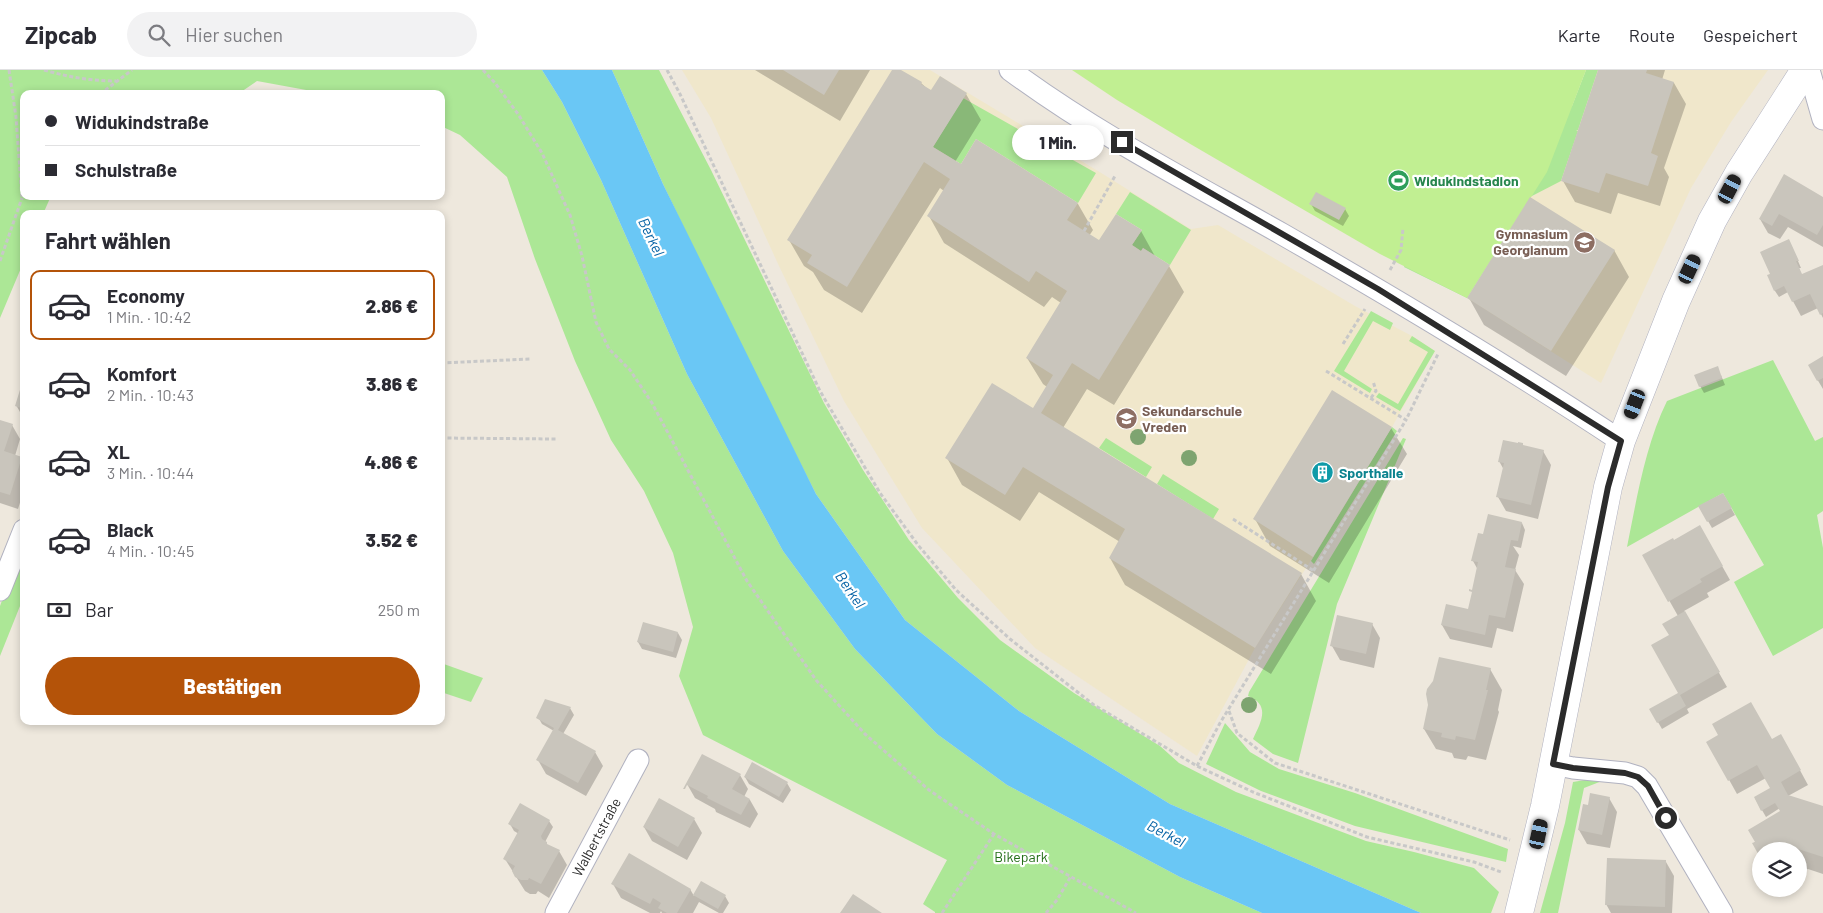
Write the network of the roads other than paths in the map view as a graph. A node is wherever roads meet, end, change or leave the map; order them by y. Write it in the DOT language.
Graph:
graph roads {
  1 [pos="1010,70"];
  2 [pos="1807,70"];
  3 [pos="1823,119"];
  4 [pos="1621,441"];
  5 [pos="20,540"];
  6 [pos="0,590"];
  7 [pos="638,760"];
  8 [pos="1553,764"];
  9 [pos="556,913"];
  10 [pos="1519,913"];
  11 [pos="1722,913"];
  1 -- 4 [label="street"];
  2 -- 3 [label="street"];
  2 -- 4 [label="street"];
  4 -- 8 [label="street"];
  5 -- 6 [label="street"];
  7 -- 9 [label="street, Walbertstraße"];
  8 -- 10 [label="street"];
  8 -- 11 [label="street"];
}
